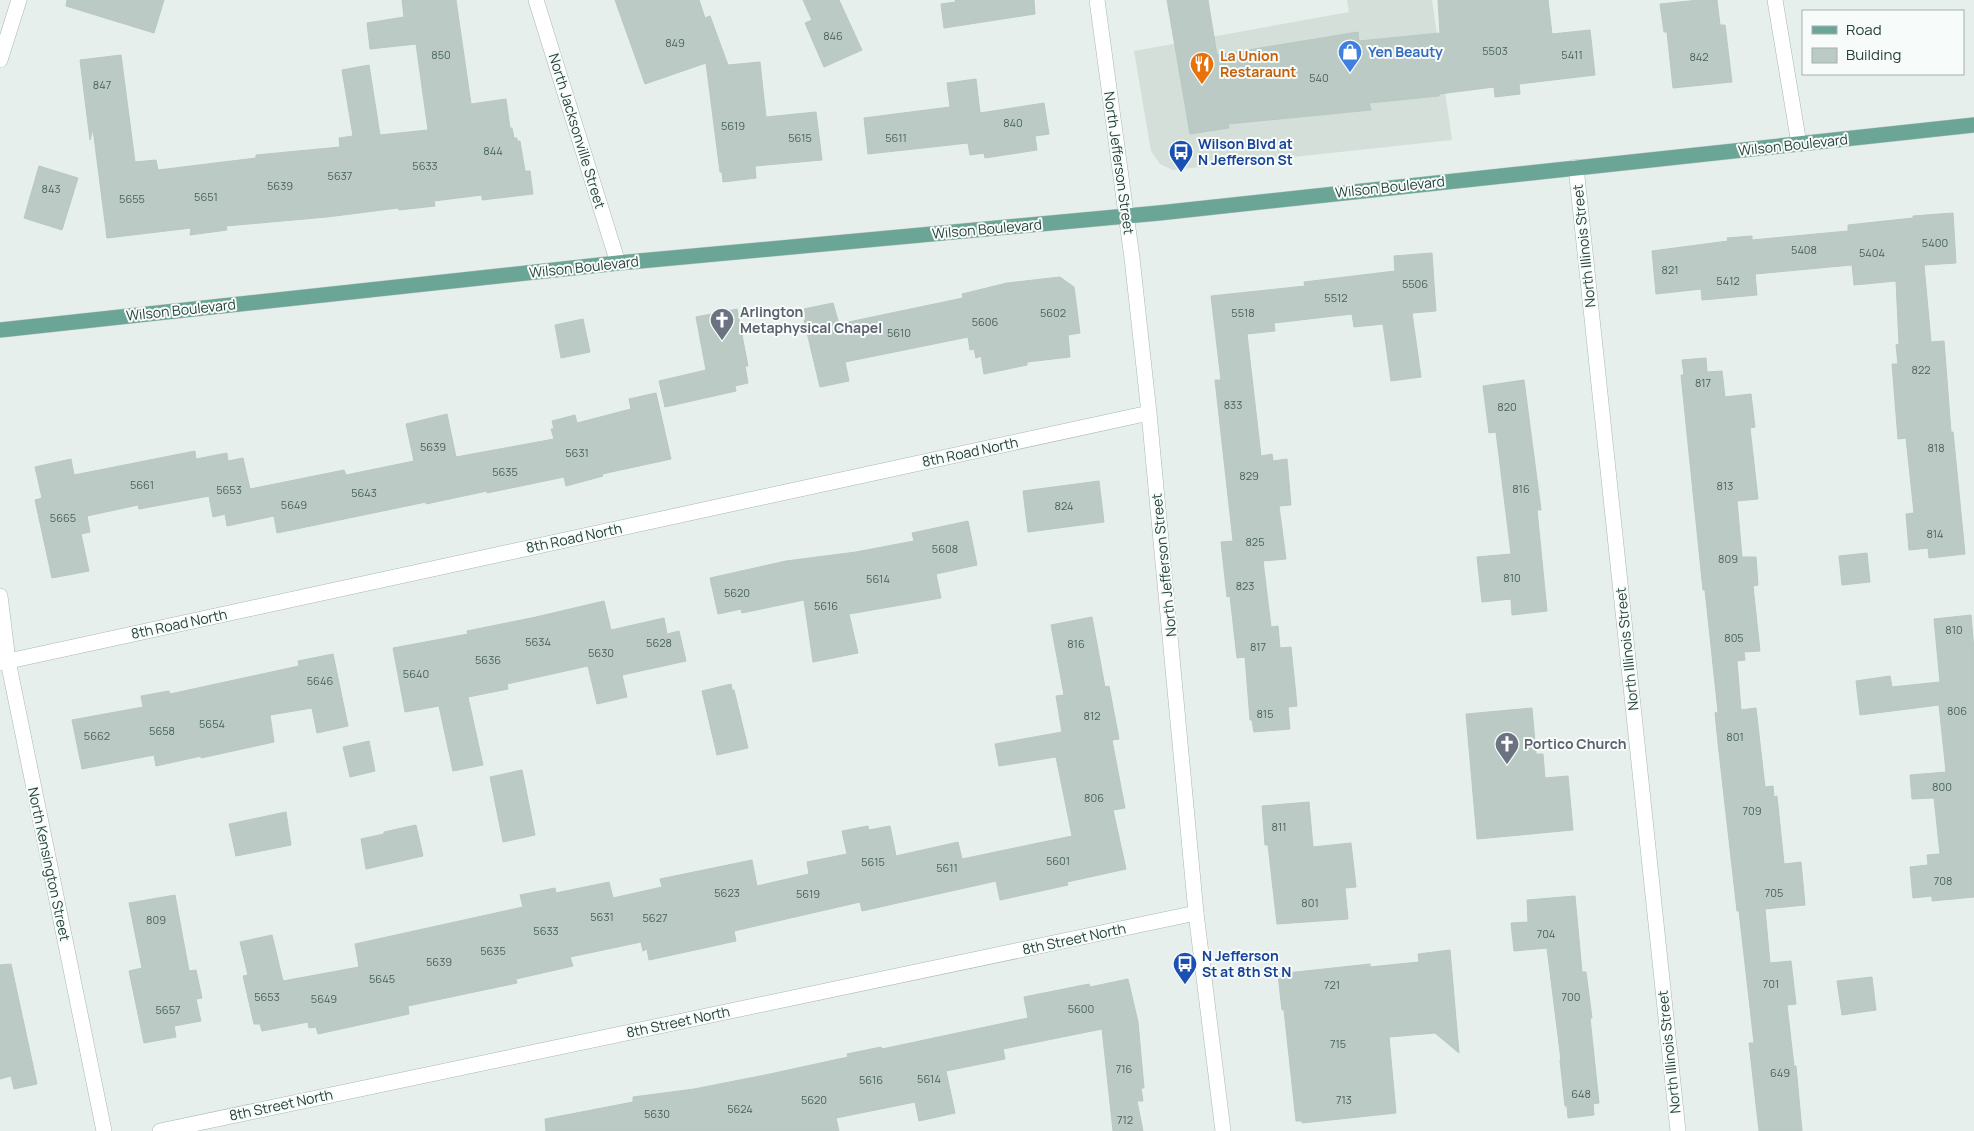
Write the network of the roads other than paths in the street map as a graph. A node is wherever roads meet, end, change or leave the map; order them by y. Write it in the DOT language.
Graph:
graph roads {
  1 [pos="19,0"];
  2 [pos="536,0"];
  3 [pos="1097,0"];
  4 [pos="1775,0"];
  5 [pos="0,60"];
  6 [pos="1974,125"];
  7 [pos="1799,144"];
  8 [pos="1576,167"];
  9 [pos="1127,216"];
  10 [pos="618,262"];
  11 [pos="0,330"];
  12 [pos="1149,413"];
  13 [pos="0,596"];
  14 [pos="4,662"];
  15 [pos="1196,913"];
  16 [pos="104,1131"];
  17 [pos="160,1131"];
  18 [pos="1223,1131"];
  19 [pos="1678,1131"];
  1 -- 5 [label="street"];
  2 -- 10 [label="street, North Jacksonville Street"];
  3 -- 9 [label="street, North Jefferson Street"];
  4 -- 7 [label="street"];
  6 -- 7 [label="main road, Wilson Boulevard"];
  7 -- 8 [label="main road, Wilson Boulevard"];
  8 -- 9 [label="main road, Wilson Boulevard"];
  8 -- 19 [label="street, North Illinois Street"];
  9 -- 10 [label="main road, Wilson Boulevard"];
  9 -- 12 [label="street, North Jefferson Street"];
  10 -- 11 [label="main road, Wilson Boulevard"];
  12 -- 14 [label="street, 8th Road North"];
  12 -- 15 [label="street, North Jefferson Street"];
  13 -- 14 [label="street, North Kensington Street"];
  14 -- 16 [label="street, North Kensington Street"];
  15 -- 17 [label="street, 8th Street North"];
  15 -- 18 [label="street, North Jefferson Street"];
}
